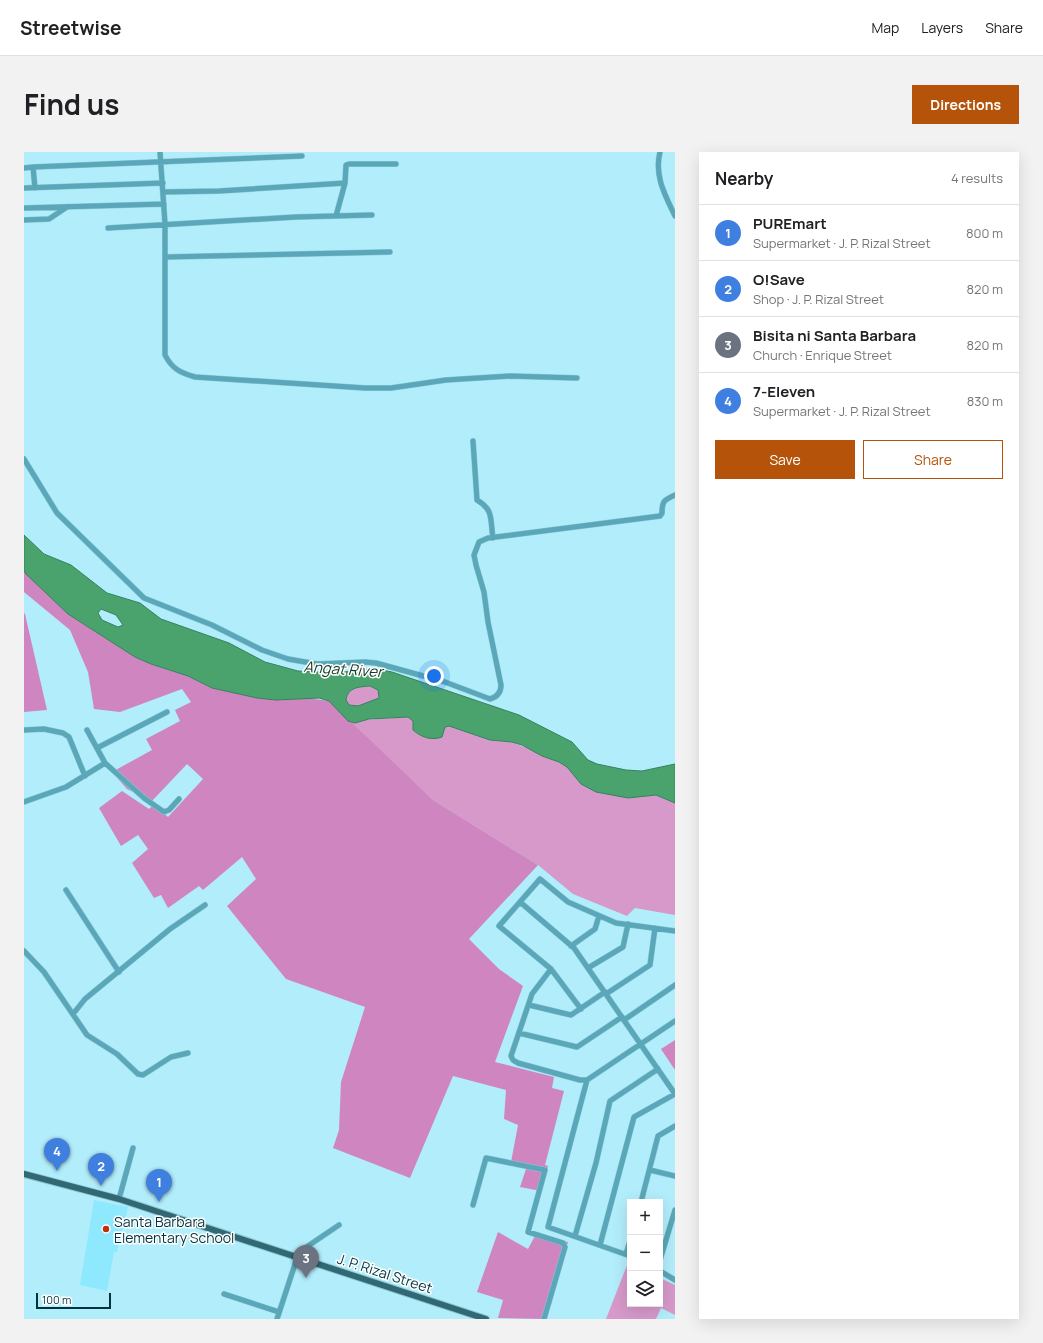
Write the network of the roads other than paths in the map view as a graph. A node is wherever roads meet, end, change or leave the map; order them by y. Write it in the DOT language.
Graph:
graph roads {
  1 [pos="160,152"];
  2 [pos="660,152"];
  3 [pos="302,156"];
  4 [pos="161,161"];
  5 [pos="396,164"];
  6 [pos="33,167"];
  7 [pos="24,168"];
  8 [pos="163,183"];
  9 [pos="345,183"];
  10 [pos="24,188"];
  11 [pos="34,188"];
  12 [pos="163,192"];
  13 [pos="164,204"];
  14 [pos="68,207"];
  15 [pos="24,208"];
  16 [pos="372,215"];
  17 [pos="336,216"];
  18 [pos="675,216"];
  19 [pos="24,220"];
  20 [pos="165,224"];
  21 [pos="108,228"];
  22 [pos="390,252"];
  23 [pos="165,257"];
  24 [pos="577,378"];
  25 [pos="473,441"];
  26 [pos="24,459"];
  27 [pos="675,496"];
  28 [pos="493,538"];
  29 [pos="166,712"];
  30 [pos="24,730"];
  31 [pos="88,730"];
  32 [pos="97,748"];
  33 [pos="105,762"];
  34 [pos="85,776"];
  35 [pos="179,799"];
  36 [pos="24,802"];
  37 [pos="66,890"];
  38 [pos="520,902"];
  39 [pos="205,905"];
  40 [pos="599,916"];
  41 [pos="628,924"];
  42 [pos="655,928"];
  43 [pos="675,931"];
  44 [pos="571,946"];
  45 [pos="24,951"];
  46 [pos="588,968"];
  47 [pos="551,969"];
  48 [pos="118,972"];
  49 [pos="675,984"];
  50 [pos="606,993"];
  51 [pos="529,1005"];
  52 [pos="581,1009"];
  53 [pos="73,1014"];
  54 [pos="623,1019"];
  55 [pos="675,1021"];
  56 [pos="519,1033"];
  57 [pos="641,1044"];
  58 [pos="188,1053"];
  59 [pos="658,1069"];
  60 [pos="587,1080"];
  61 [pos="675,1094"];
  62 [pos="675,1126"];
  63 [pos="133,1148"];
  64 [pos="650,1170"];
  65 [pos="24,1174"];
  66 [pos="675,1176"];
  67 [pos="119,1199"];
  68 [pos="642,1199"];
  69 [pos="473,1205"];
  70 [pos="675,1210"];
  71 [pos="339,1225"];
  72 [pos="575,1236"];
  73 [pos="600,1245"];
  74 [pos="663,1250"];
  75 [pos="627,1255"];
  76 [pos="299,1256"];
  77 [pos="662,1271"];
  78 [pos="675,1280"];
  79 [pos="224,1294"];
  80 [pos="279,1312"];
  81 [pos="277,1319"];
  82 [pos="486,1319"];
  83 [pos="544,1319"];
  1 -- 4 [label="street"];
  2 -- 18 [label="street"];
  3 -- 4 [label="street"];
  4 -- 6 [label="street"];
  4 -- 8 [label="street"];
  5 -- 9 [label="street"];
  6 -- 7 [label="street"];
  6 -- 11 [label="street"];
  8 -- 11 [label="street"];
  8 -- 12 [label="street"];
  9 -- 12 [label="street"];
  9 -- 17 [label="street"];
  10 -- 11 [label="street"];
  12 -- 13 [label="street"];
  13 -- 14 [label="street"];
  13 -- 20 [label="street"];
  14 -- 15 [label="street"];
  14 -- 19 [label="street"];
  16 -- 17 [label="street"];
  17 -- 20 [label="street"];
  20 -- 21 [label="street"];
  20 -- 23 [label="street"];
  22 -- 23 [label="street"];
  23 -- 24 [label="street"];
  25 -- 28 [label="street"];
  26 -- 28 [label="street"];
  27 -- 28 [label="street"];
  29 -- 32 [label="street"];
  30 -- 34 [label="street"];
  31 -- 32 [label="street"];
  32 -- 33 [label="street"];
  33 -- 34 [label="street"];
  33 -- 35 [label="street"];
  34 -- 36 [label="street"];
  37 -- 48 [label="street"];
  38 -- 40 [label="street"];
  38 -- 44 [label="street"];
  38 -- 47 [label="street"];
  39 -- 48 [label="street"];
  40 -- 41 [label="street"];
  40 -- 44 [label="street"];
  41 -- 42 [label="street"];
  41 -- 46 [label="street"];
  42 -- 43 [label="street"];
  42 -- 50 [label="street"];
  44 -- 46 [label="street"];
  45 -- 53 [label="street"];
  46 -- 50 [label="street"];
  47 -- 51 [label="street"];
  47 -- 52 [label="street"];
  48 -- 53 [label="street"];
  49 -- 54 [label="street"];
  50 -- 52 [label="street"];
  50 -- 54 [label="street"];
  51 -- 52 [label="street"];
  51 -- 56 [label="street"];
  53 -- 58 [label="street"];
  54 -- 56 [label="street"];
  54 -- 57 [label="street"];
  55 -- 57 [label="street"];
  56 -- 60 [label="street"];
  57 -- 59 [label="street"];
  57 -- 60 [label="street"];
  59 -- 61 [label="street"];
  59 -- 72 [label="street"];
  60 -- 72 [label="street"];
  61 -- 73 [label="street"];
  62 -- 64 [label="street"];
  63 -- 67 [label="street"];
  64 -- 66 [label="street"];
  64 -- 68 [label="street"];
  65 -- 67 [label="main road, J. P. Rizal Street"];
  67 -- 76 [label="main road, J. P. Rizal Street"];
  69 -- 83 [label="street"];
  70 -- 74 [label="street"];
  71 -- 76 [label="street"];
  72 -- 73 [label="street"];
  73 -- 75 [label="street"];
  76 -- 80 [label="street"];
  76 -- 82 [label="main road, J. P. Rizal Street"];
  77 -- 78 [label="street"];
  79 -- 80 [label="street"];
  80 -- 81 [label="street"];
}
